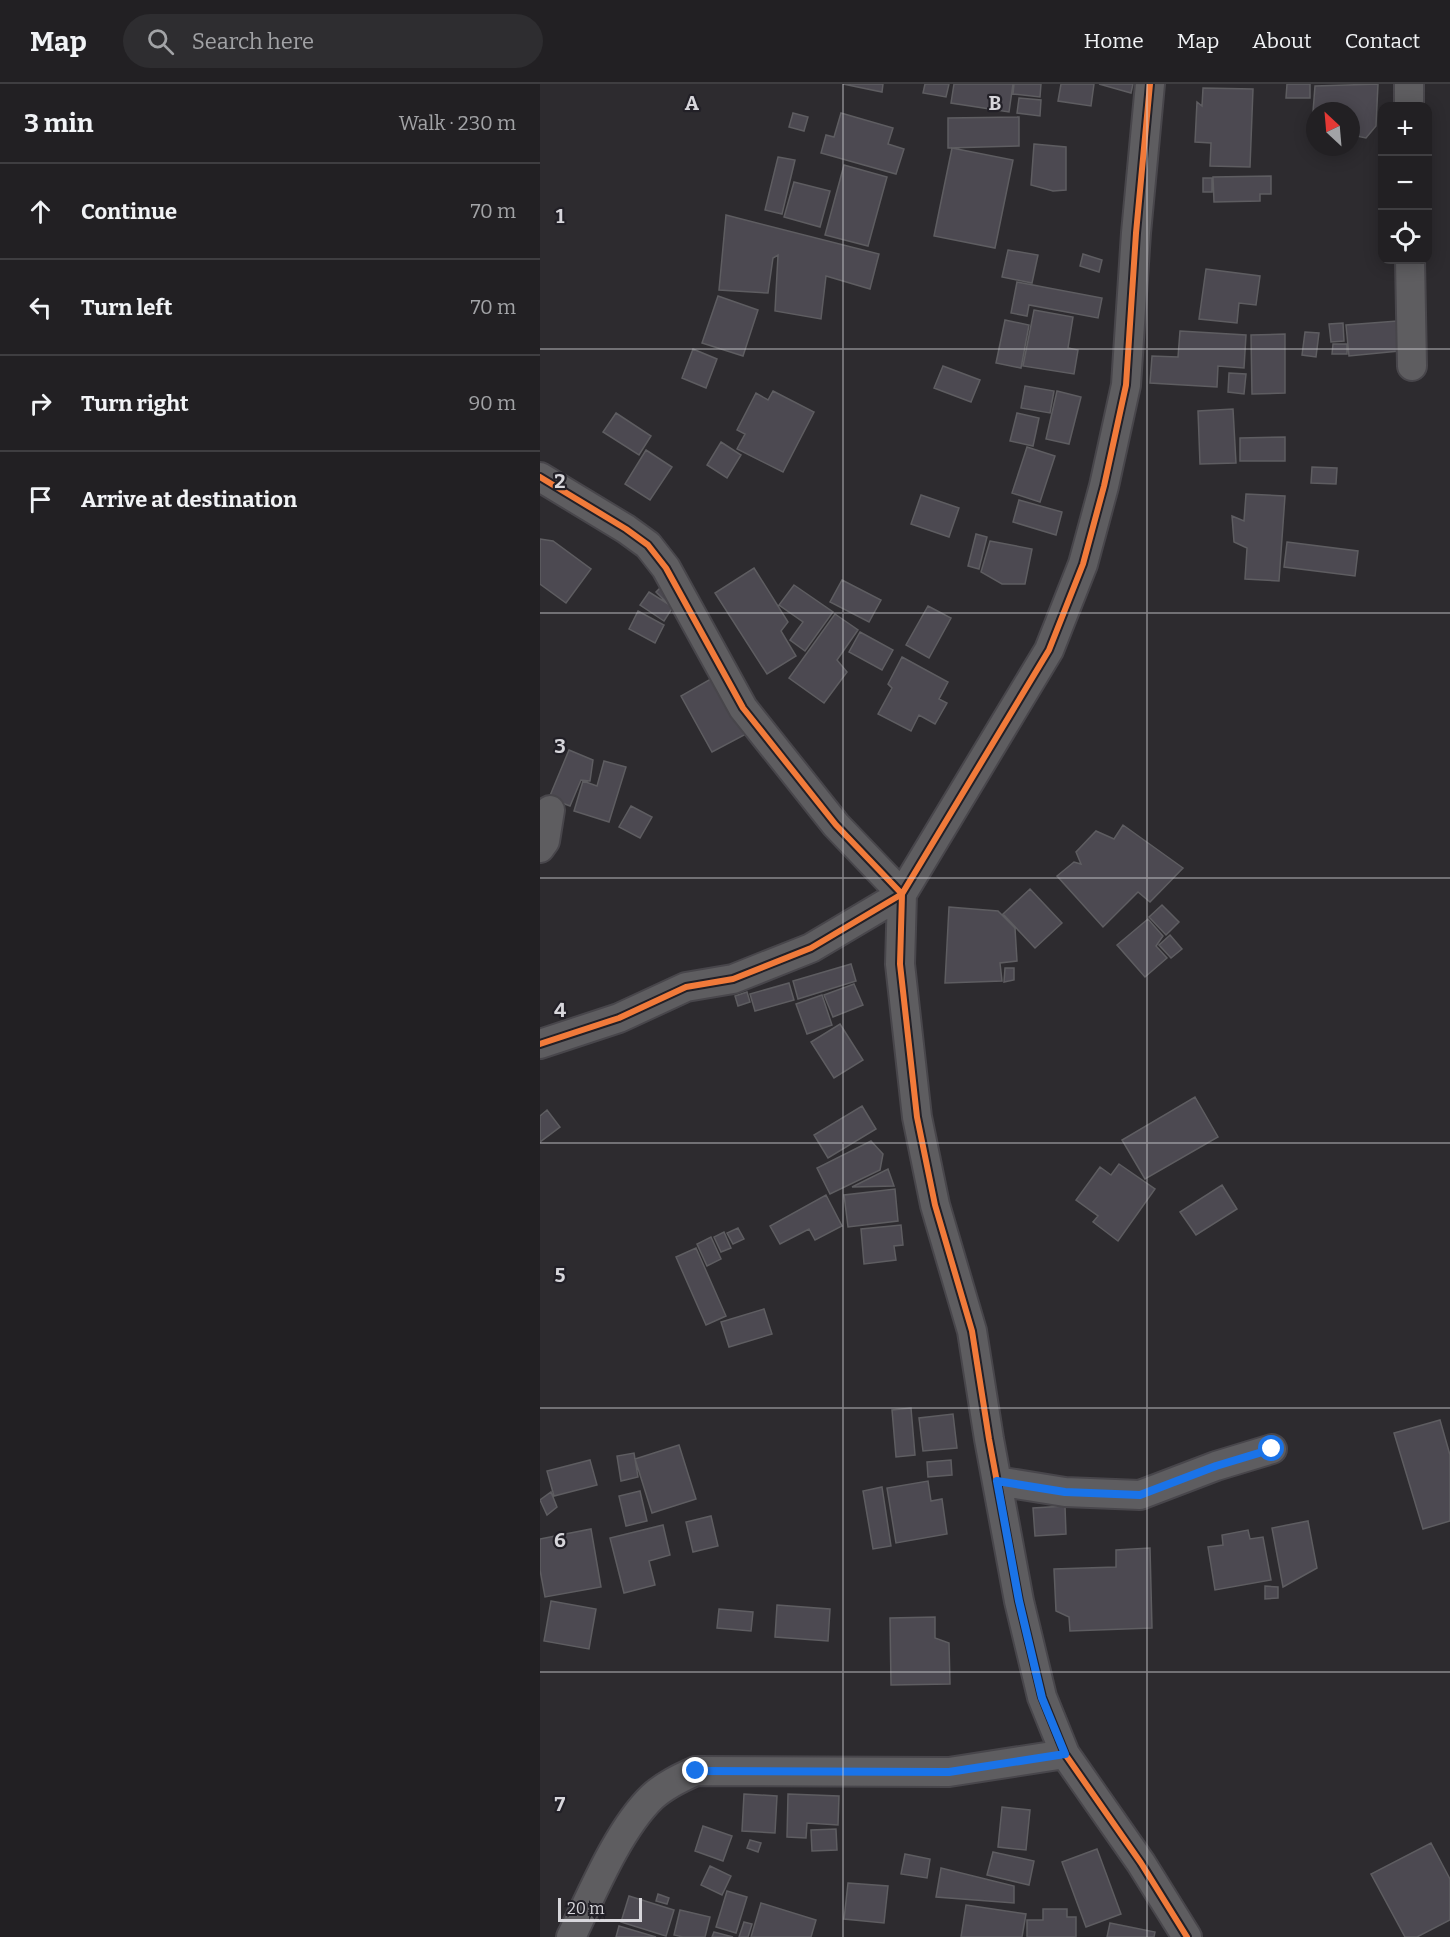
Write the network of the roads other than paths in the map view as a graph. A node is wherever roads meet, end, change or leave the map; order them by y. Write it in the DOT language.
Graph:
graph roads {
  1 [pos="1150,84"];
  2 [pos="1409,84"];
  3 [pos="1409,102"];
  4 [pos="1410,264"];
  5 [pos="1412,366"];
  6 [pos="540,477"];
  7 [pos="550,810"];
  8 [pos="540,848"];
  9 [pos="902,894"];
  10 [pos="540,1044"];
  11 [pos="1272,1449"];
  12 [pos="997,1481"];
  13 [pos="1065,1754"];
  14 [pos="1184,1936"];
  15 [pos="571,1937"];
  1 -- 9 [label="street"];
  2 -- 3 [label="street"];
  4 -- 5 [label="street"];
  6 -- 9 [label="street"];
  7 -- 8 [label="street"];
  9 -- 10 [label="street"];
  9 -- 12 [label="street"];
  11 -- 12 [label="street"];
  12 -- 13 [label="street"];
  13 -- 14 [label="street"];
  13 -- 15 [label="street"];
}
